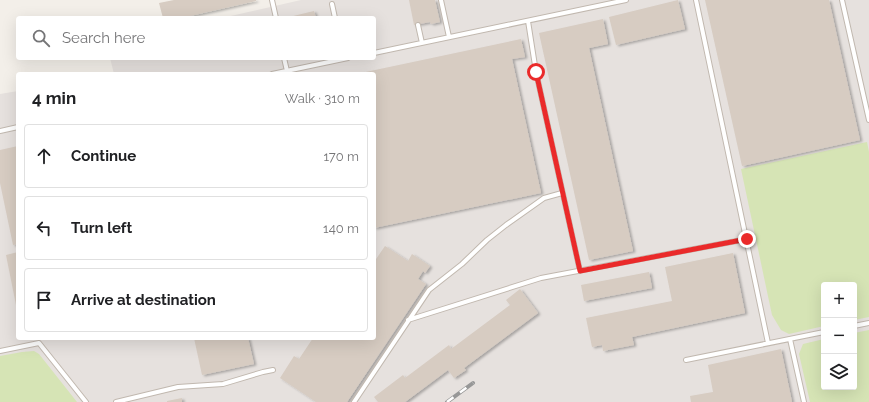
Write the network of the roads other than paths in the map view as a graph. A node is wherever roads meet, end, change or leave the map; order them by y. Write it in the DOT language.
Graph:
graph roads {
  1 [pos="272,0"];
  2 [pos="441,0"];
  3 [pos="626,0"];
  4 [pos="696,0"];
  5 [pos="842,0"];
  6 [pos="332,4"];
  7 [pos="276,16"];
  8 [pos="335,16"];
  9 [pos="528,21"];
  10 [pos="418,24"];
  11 [pos="449,37"];
  12 [pos="422,43"];
  13 [pos="376,53"];
  14 [pos="284,60"];
  15 [pos="336,60"];
  16 [pos="287,71"];
  17 [pos="282,72"];
  18 [pos="869,120"];
  19 [pos="16,127"];
  20 [pos="0,131"];
  21 [pos="562,193"];
  22 [pos="747,239"];
  23 [pos="580,271"];
  24 [pos="408,320"];
  25 [pos="869,323"];
  26 [pos="857,325"];
  27 [pos="821,333"];
  28 [pos="790,339"];
  29 [pos="768,343"];
  30 [pos="0,351"];
  31 [pos="686,360"];
  32 [pos="274,370"];
  33 [pos="86,402"];
  34 [pos="116,402"];
  35 [pos="354,402"];
  36 [pos="804,402"];
  1 -- 7 [label="lane"];
  2 -- 11 [label="lane"];
  3 -- 9 [label="lane"];
  4 -- 22 [label="lane"];
  5 -- 18 [label="lane"];
  6 -- 8 [label="lane"];
  9 -- 11 [label="lane"];
  9 -- 21 [label="lane"];
  10 -- 12 [label="lane"];
  11 -- 12 [label="lane"];
  12 -- 13 [label="lane"];
  14 -- 16 [label="lane"];
  15 -- 16 [label="lane"];
  16 -- 17 [label="lane"];
  19 -- 20 [label="lane"];
  21 -- 23 [label="lane"];
  21 -- 24 [label="lane"];
  22 -- 23 [label="lane"];
  22 -- 29 [label="lane"];
  23 -- 24 [label="lane"];
  24 -- 35 [label="lane"];
  25 -- 26 [label="lane"];
  27 -- 28 [label="lane"];
  28 -- 29 [label="lane"];
  28 -- 36 [label="lane"];
  29 -- 31 [label="lane"];
  30 -- 33 [label="lane"];
  32 -- 34 [label="lane"];
}
